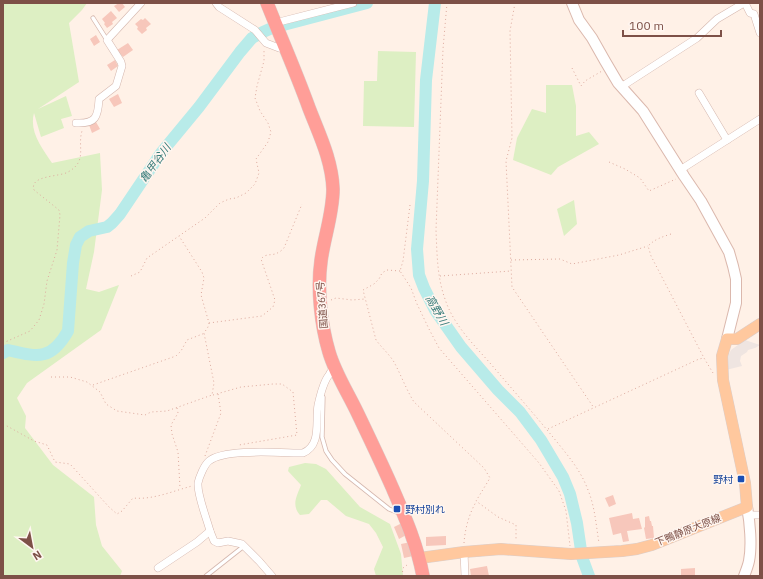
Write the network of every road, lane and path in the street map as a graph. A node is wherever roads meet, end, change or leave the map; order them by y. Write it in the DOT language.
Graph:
graph roads {
  1 [pos="216,3"];
  2 [pos="267,3"];
  3 [pos="353,3"];
  4 [pos="447,3"];
  5 [pos="515,3"];
  6 [pos="572,3"];
  7 [pos="744,3"];
  8 [pos="138,4"];
  9 [pos="757,13"];
  10 [pos="94,18"];
  11 [pos="277,27"];
  12 [pos="760,33"];
  13 [pos="259,35"];
  14 [pos="107,40"];
  15 [pos="287,49"];
  16 [pos="606,64"];
  17 [pos="572,68"];
  18 [pos="621,87"];
  19 [pos="699,93"];
  20 [pos="760,119"];
  21 [pos="76,123"];
  22 [pos="84,124"];
  23 [pos="727,140"];
  24 [pos="609,162"];
  25 [pos="682,173"];
  26 [pos="302,204"];
  27 [pos="410,205"];
  28 [pos="671,234"];
  29 [pos="179,236"];
  30 [pos="648,246"];
  31 [pos="510,260"];
  32 [pos="400,271"];
  33 [pos="511,271"];
  34 [pos="132,276"];
  35 [pos="440,276"];
  36 [pos="365,299"];
  37 [pos="321,303"];
  38 [pos="209,323"];
  39 [pos="760,324"];
  40 [pos="204,334"];
  41 [pos="727,339"];
  42 [pos="3,343"];
  43 [pos="704,358"];
  44 [pos="335,368"];
  45 [pos="51,377"];
  46 [pos="723,380"];
  47 [pos="92,385"];
  48 [pos="322,390"];
  49 [pos="218,394"];
  50 [pos="212,395"];
  51 [pos="177,407"];
  52 [pos="594,408"];
  53 [pos="3,425"];
  54 [pos="547,430"];
  55 [pos="230,454"];
  56 [pos="208,462"];
  57 [pos="198,484"];
  58 [pos="180,489"];
  59 [pos="476,501"];
  60 [pos="748,511"];
  61 [pos="404,514"];
  62 [pos="760,515"];
  63 [pos="210,531"];
  64 [pos="244,546"];
  65 [pos="464,547"];
  66 [pos="516,550"];
  67 [pos="599,552"];
  68 [pos="573,554"];
  69 [pos="420,558"];
  70 [pos="158,568"];
  71 [pos="206,576"];
  72 [pos="272,576"];
  73 [pos="402,576"];
  74 [pos="423,576"];
  75 [pos="465,576"];
  76 [pos="744,576"];
  1 -- 13 [label="street"];
  2 -- 11 [label="highway, 国道367号"];
  3 -- 11 [label="street"];
  4 -- 35 [label="path"];
  5 -- 31 [label="path"];
  6 -- 16 [label="street"];
  7 -- 9 [label="street"];
  7 -- 18 [label="street"];
  8 -- 14 [label="street"];
  9 -- 12 [label="street"];
  10 -- 14 [label="lane"];
  11 -- 15 [label="highway, 国道367号"];
  13 -- 15 [label="street"];
  13 -- 29 [label="path"];
  14 -- 22 [label="street"];
  15 -- 37 [label="highway, 国道367号"];
  16 -- 17 [label="path"];
  16 -- 18 [label="street"];
  18 -- 25 [label="street"];
  19 -- 23 [label="street"];
  20 -- 23 [label="street"];
  21 -- 22 [label="street"];
  22 -- 42 [label="path"];
  23 -- 25 [label="street"];
  24 -- 25 [label="path"];
  25 -- 41 [label="street"];
  26 -- 38 [label="path"];
  27 -- 32 [label="path"];
  28 -- 30 [label="path"];
  29 -- 34 [label="path"];
  29 -- 38 [label="path"];
  30 -- 31 [label="path"];
  30 -- 43 [label="path"];
  31 -- 33 [label="path"];
  32 -- 36 [label="path"];
  32 -- 68 [label="path"];
  33 -- 35 [label="path"];
  33 -- 52 [label="path"];
  35 -- 54 [label="path"];
  36 -- 37 [label="path"];
  36 -- 59 [label="path"];
  37 -- 44 [label="highway, 国道367号"];
  38 -- 40 [label="path"];
  39 -- 41 [label="main road"];
  40 -- 47 [label="path"];
  40 -- 50 [label="path"];
  41 -- 46 [label="main road"];
  43 -- 46 [label="path"];
  43 -- 52 [label="path"];
  44 -- 48 [label="street"];
  44 -- 61 [label="highway, 国道367号"];
  45 -- 47 [label="path"];
  46 -- 60 [label="main road"];
  47 -- 51 [label="path"];
  48 -- 55 [label="street"];
  48 -- 61 [label="lane"];
  49 -- 50 [label="path"];
  49 -- 55 [label="path"];
  49 -- 56 [label="path"];
  50 -- 51 [label="path"];
  51 -- 58 [label="path"];
  52 -- 54 [label="path"];
  53 -- 58 [label="path"];
  54 -- 67 [label="path"];
  55 -- 56 [label="street"];
  56 -- 57 [label="street"];
  57 -- 58 [label="path"];
  57 -- 63 [label="street"];
  59 -- 65 [label="path"];
  59 -- 66 [label="path"];
  60 -- 62 [label="street"];
  60 -- 67 [label="main road, 下鴨静原大原線"];
  60 -- 76 [label="street"];
  61 -- 69 [label="highway, 国道367号"];
  63 -- 64 [label="street"];
  63 -- 70 [label="street"];
  64 -- 71 [label="lane"];
  64 -- 72 [label="street"];
  65 -- 66 [label="main road, 下鴨静原大原線"];
  65 -- 69 [label="main road, 下鴨静原大原線"];
  65 -- 75 [label="street"];
  66 -- 68 [label="main road, 下鴨静原大原線"];
  67 -- 68 [label="main road, 下鴨静原大原線"];
  69 -- 73 [label="path"];
  69 -- 74 [label="highway, 国道367号"];
}
